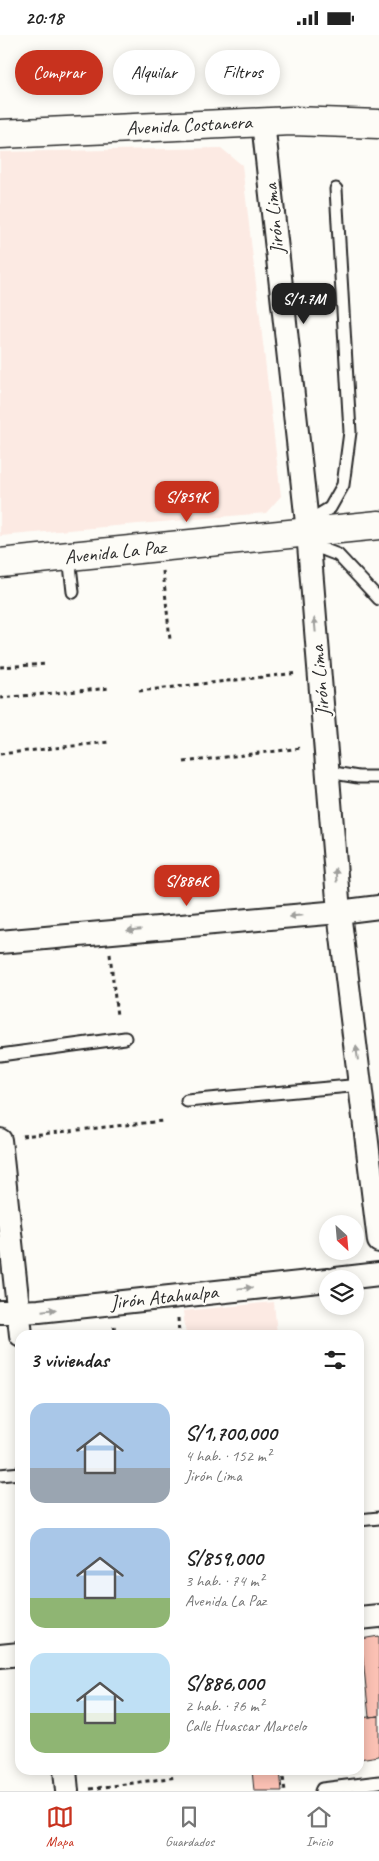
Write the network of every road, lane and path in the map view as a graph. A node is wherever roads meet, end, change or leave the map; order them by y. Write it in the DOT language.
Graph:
graph roads {
  1 [pos="263,122"];
  2 [pos="379,124"];
  3 [pos="0,134"];
  4 [pos="336,189"];
  5 [pos="379,525"];
  6 [pos="308,533"];
  7 [pos="160,547"];
  8 [pos="69,556"];
  9 [pos="0,563"];
  10 [pos="73,592"];
  11 [pos="379,599"];
  12 [pos="170,641"];
  13 [pos="46,664"];
  14 [pos="0,667"];
  15 [pos="319,670"];
  16 [pos="111,688"];
  17 [pos="139,691"];
  18 [pos="0,698"];
  19 [pos="109,742"];
  20 [pos="325,745"];
  21 [pos="0,754"];
  22 [pos="184,762"];
  23 [pos="328,772"];
  24 [pos="379,777"];
  25 [pos="379,907"];
  26 [pos="339,912"];
  27 [pos="108,933"];
  28 [pos="0,942"];
  29 [pos="117,1016"];
  30 [pos="125,1038"];
  31 [pos="0,1055"];
  32 [pos="361,1085"];
  33 [pos="186,1101"];
  34 [pos="163,1121"];
  35 [pos="10,1138"];
  36 [pos="379,1241"];
  37 [pos="379,1274"];
  38 [pos="364,1276"];
  39 [pos="319,1281"];
  40 [pos="10,1312"];
  41 [pos="19,1330"];
  42 [pos="15,1474"];
  43 [pos="0,1475"];
  44 [pos="379,1517"];
  45 [pos="364,1519"];
  46 [pos="379,1616"];
  47 [pos="364,1618"];
  48 [pos="15,1654"];
  49 [pos="0,1656"];
  50 [pos="68,1775"];
  51 [pos="283,1775"];
  52 [pos="176,1777"];
  53 [pos="379,1782"];
  54 [pos="76,1790"];
  55 [pos="285,1791"];
  56 [pos="321,1791"];
  1 -- 2 [label="street, Avenida Costanera"];
  1 -- 3 [label="street, Avenida Costanera"];
  1 -- 6 [label="street, Jirón Lima"];
  4 -- 6 [label="lane"];
  5 -- 6 [label="street, Avenida La Paz"];
  6 -- 7 [label="street, Avenida La Paz"];
  6 -- 11 [label="lane"];
  15 -- 6 [label="street, Jirón Lima, one-way"];
  7 -- 8 [label="street, Avenida La Paz"];
  7 -- 12 [label="path"];
  8 -- 9 [label="street, Avenida La Paz"];
  8 -- 10 [label="lane"];
  13 -- 14 [label="path"];
  15 -- 17 [label="path"];
  15 -- 20 [label="street, Jirón Lima"];
  16 -- 18 [label="path"];
  19 -- 21 [label="path"];
  20 -- 22 [label="path"];
  20 -- 23 [label="street, Jirón Lima"];
  23 -- 24 [label="lane"];
  26 -- 23 [label="street, Jirón Lima, one-way"];
  25 -- 26 [label="street"];
  26 -- 27 [label="street, one-way"];
  32 -- 26 [label="street, Jirón Lima, one-way"];
  27 -- 28 [label="street"];
  27 -- 29 [label="path"];
  30 -- 31 [label="lane"];
  32 -- 33 [label="lane"];
  32 -- 36 [label="street, Jirón Lima"];
  34 -- 35 [label="path"];
  35 -- 40 [label="street"];
  37 -- 38 [label="street"];
  40 -- 39 [label="street, Jirón Atahualpa, one-way"];
  40 -- 41 [label="street"];
  42 -- 43 [label="lane"];
  44 -- 45 [label="lane"];
  46 -- 47 [label="street"];
  48 -- 49 [label="street"];
  50 -- 54 [label="street"];
  51 -- 55 [label="path"];
  52 -- 54 [label="path"];
  53 -- 56 [label="lane"];
}
